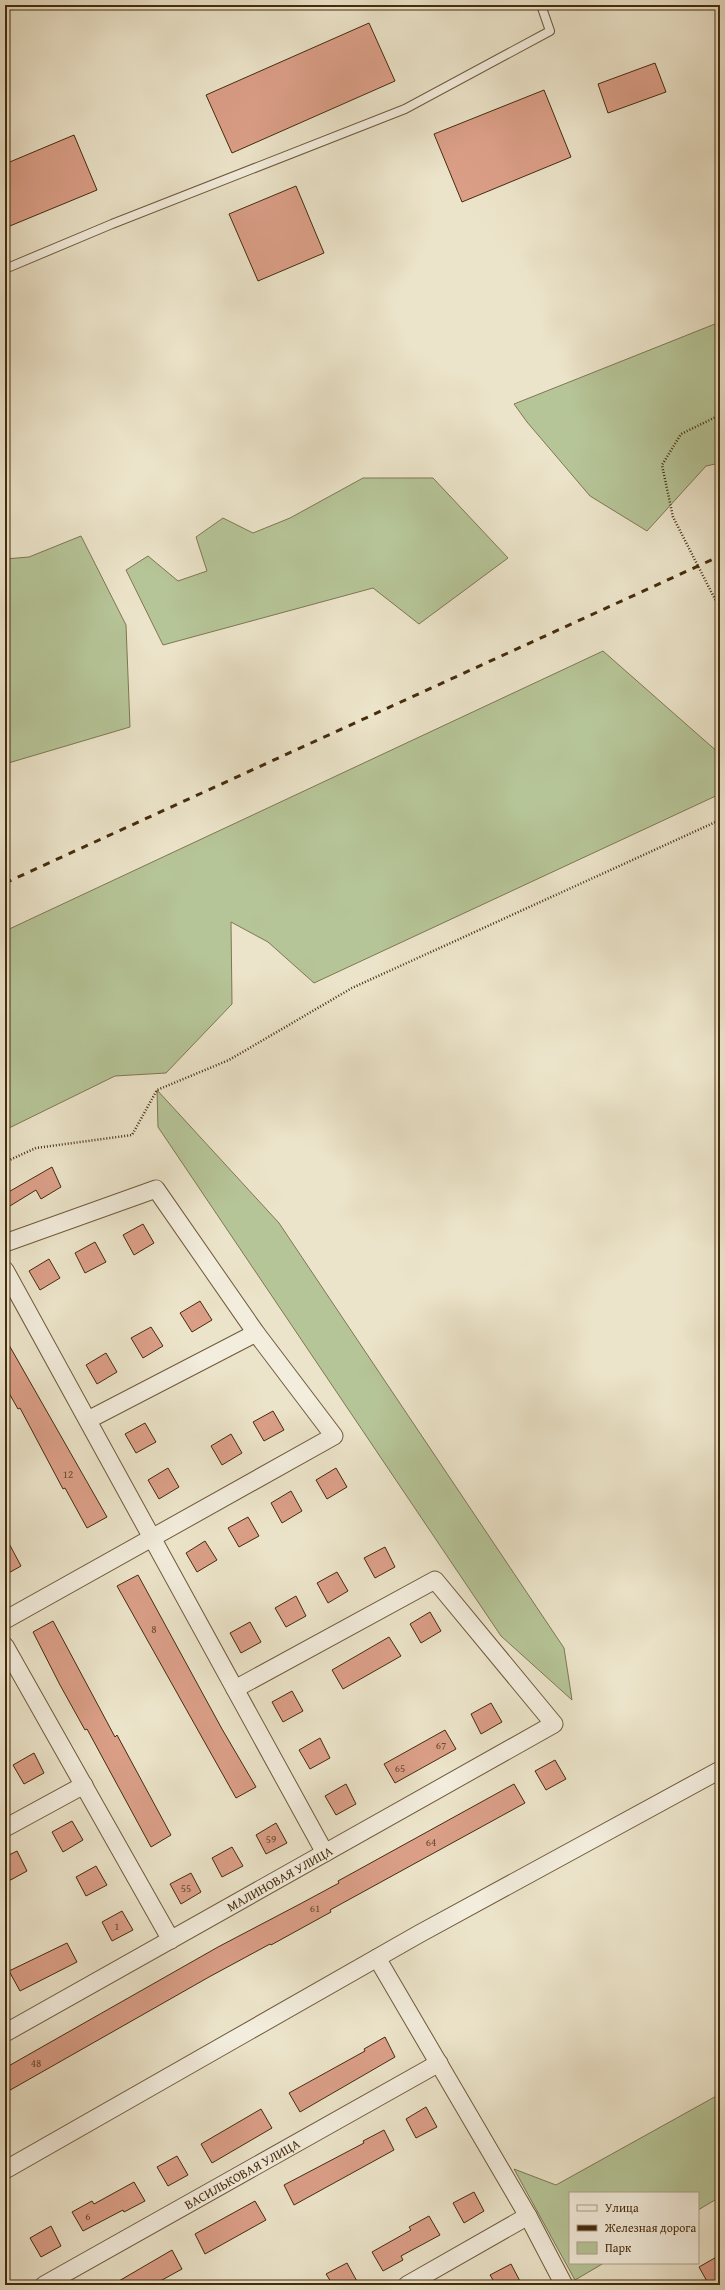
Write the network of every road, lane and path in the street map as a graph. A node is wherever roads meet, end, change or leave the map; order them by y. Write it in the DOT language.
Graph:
graph roads {
  1 [pos="541,5"];
  2 [pos="5,269"];
  3 [pos="720,415"];
  4 [pos="720,609"];
  5 [pos="720,820"];
  6 [pos="5,1162"];
  7 [pos="5,1243"];
  8 [pos="5,1270"];
  9 [pos="256,1332"];
  10 [pos="88,1420"];
  11 [pos="152,1537"];
  12 [pos="5,1620"];
  13 [pos="5,1646"];
  14 [pos="236,1689"];
  15 [pos="720,1770"];
  16 [pos="84,1785"];
  17 [pos="5,1828"];
  18 [pos="325,1853"];
  19 [pos="171,1940"];
  20 [pos="377,1958"];
  21 [pos="5,2033"];
  22 [pos="440,2063"];
  23 [pos="5,2170"];
  24 [pos="528,2216"];
  25 [pos="44,2285"];
  26 [pos="407,2285"];
  27 [pos="564,2285"];
  1 -- 2 [label="lane"];
  3 -- 4 [label="path"];
  5 -- 6 [label="path"];
  7 -- 9 [label="street"];
  8 -- 10 [label="street"];
  9 -- 10 [label="street"];
  9 -- 11 [label="street"];
  10 -- 11 [label="street"];
  11 -- 12 [label="street"];
  11 -- 14 [label="street"];
  13 -- 16 [label="street"];
  14 -- 18 [label="street"];
  14 -- 18 [label="street, МАЛИНОВАЯ УЛИЦА"];
  15 -- 20 [label="street"];
  16 -- 17 [label="street"];
  16 -- 19 [label="street"];
  18 -- 19 [label="street, МАЛИНОВАЯ УЛИЦА"];
  19 -- 21 [label="street, МАЛИНОВАЯ УЛИЦА"];
  20 -- 22 [label="street"];
  20 -- 23 [label="street"];
  22 -- 24 [label="street"];
  22 -- 25 [label="street, ВАСИЛЬКОВАЯ УЛИЦА"];
  24 -- 26 [label="street"];
  24 -- 27 [label="street"];
}
